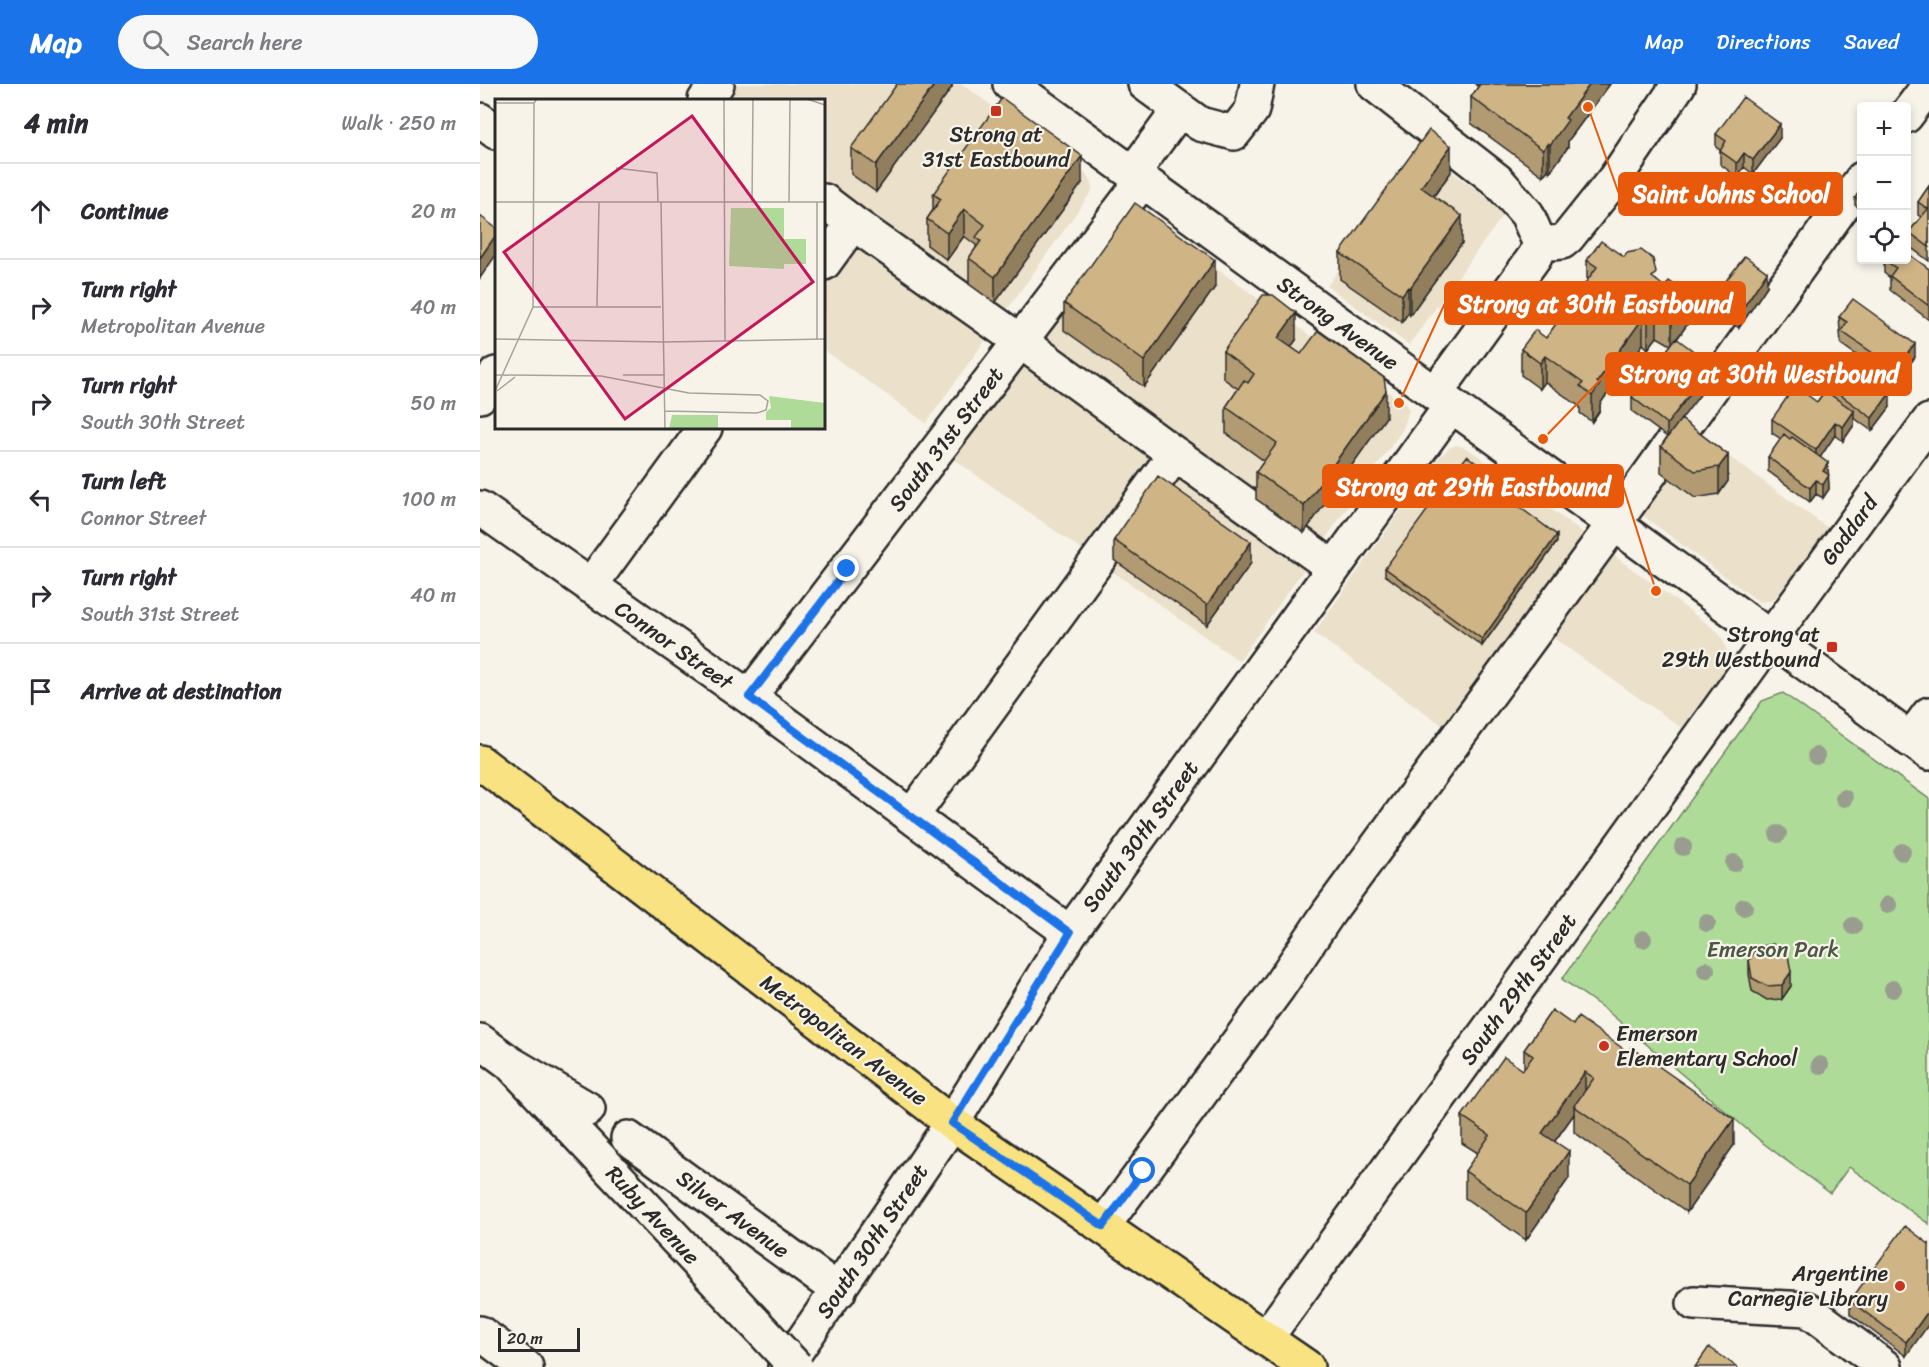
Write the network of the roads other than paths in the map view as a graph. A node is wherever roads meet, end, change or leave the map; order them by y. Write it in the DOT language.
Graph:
graph roads {
  1 [pos="717,84"];
  2 [pos="1010,84"];
  3 [pos="1145,84"];
  4 [pos="1257,84"];
  5 [pos="1374,84"];
  6 [pos="1679,84"];
  7 [pos="1929,85"];
  8 [pos="706,99"];
  9 [pos="1911,109"];
  10 [pos="1180,110"];
  11 [pos="480,120"];
  12 [pos="495,131"];
  13 [pos="1138,177"];
  14 [pos="1857,186"];
  15 [pos="825,202"];
  16 [pos="853,223"];
  17 [pos="1540,244"];
  18 [pos="825,262"];
  19 [pos="1020,341"];
  20 [pos="495,375"];
  21 [pos="480,396"];
  22 [pos="1443,400"];
  23 [pos="1929,421"];
  24 [pos="704,429"];
  25 [pos="1175,454"];
  26 [pos="480,508"];
  27 [pos="1613,525"];
  28 [pos="1334,568"];
  29 [pos="590,586"];
  30 [pos="1770,639"];
  31 [pos="749,697"];
  32 [pos="1923,736"];
  33 [pos="480,762"];
  34 [pos="911,817"];
  35 [pos="1070,933"];
  36 [pos="480,1041"];
  37 [pos="510,1063"];
  38 [pos="588,1109"];
  39 [pos="952,1123"];
  40 [pos="628,1138"];
  41 [pos="1103,1226"];
  42 [pos="839,1291"];
  43 [pos="1694,1303"];
  44 [pos="480,1333"];
  45 [pos="1266,1338"];
  46 [pos="526,1367"];
  47 [pos="785,1367"];
  48 [pos="796,1367"];
  49 [pos="1307,1367"];
  50 [pos="1885,1367"];
  1 -- 8 [label="street"];
  2 -- 13 [label="street, Strong Avenue"];
  3 -- 10 [label="street"];
  4 -- 10 [label="street"];
  5 -- 17 [label="street"];
  6 -- 17 [label="street"];
  7 -- 9 [label="street"];
  10 -- 13 [label="street, South 31st Street"];
  11 -- 12 [label="street"];
  13 -- 19 [label="street, South 31st Street"];
  13 -- 22 [label="street, Strong Avenue"];
  14 -- 27 [label="street"];
  15 -- 16 [label="street"];
  16 -- 18 [label="street"];
  16 -- 19 [label="street"];
  17 -- 22 [label="street, South 30th Street"];
  19 -- 25 [label="street"];
  19 -- 31 [label="street, South 31st Street"];
  20 -- 21 [label="street"];
  22 -- 27 [label="street, Strong Avenue"];
  22 -- 28 [label="street, South 30th Street"];
  23 -- 30 [label="street, Goddard"];
  24 -- 29 [label="street"];
  25 -- 28 [label="street"];
  25 -- 34 [label="street"];
  26 -- 29 [label="street, Connor Street"];
  27 -- 30 [label="street, Strong Avenue"];
  27 -- 41 [label="street"];
  28 -- 35 [label="street, South 30th Street"];
  29 -- 31 [label="street, Connor Street"];
  30 -- 32 [label="street, Strong Avenue"];
  30 -- 45 [label="street, South 29th Street"];
  31 -- 34 [label="street, Connor Street"];
  33 -- 39 [label="main road, Metropolitan Avenue"];
  34 -- 35 [label="street, Connor Street"];
  35 -- 39 [label="street, South 30th Street"];
  36 -- 37 [label="street"];
  37 -- 38 [label="street"];
  37 -- 48 [label="street, Ruby Avenue, bridge"];
  39 -- 41 [label="main road, Metropolitan Avenue"];
  39 -- 42 [label="street, South 30th Street"];
  40 -- 42 [label="street, Silver Avenue"];
  41 -- 45 [label="main road, Metropolitan Avenue"];
  42 -- 47 [label="street, South 30th Street"];
  43 -- 50 [label="street"];
  44 -- 46 [label="street"];
  45 -- 49 [label="main road, Metropolitan Avenue"];
}
